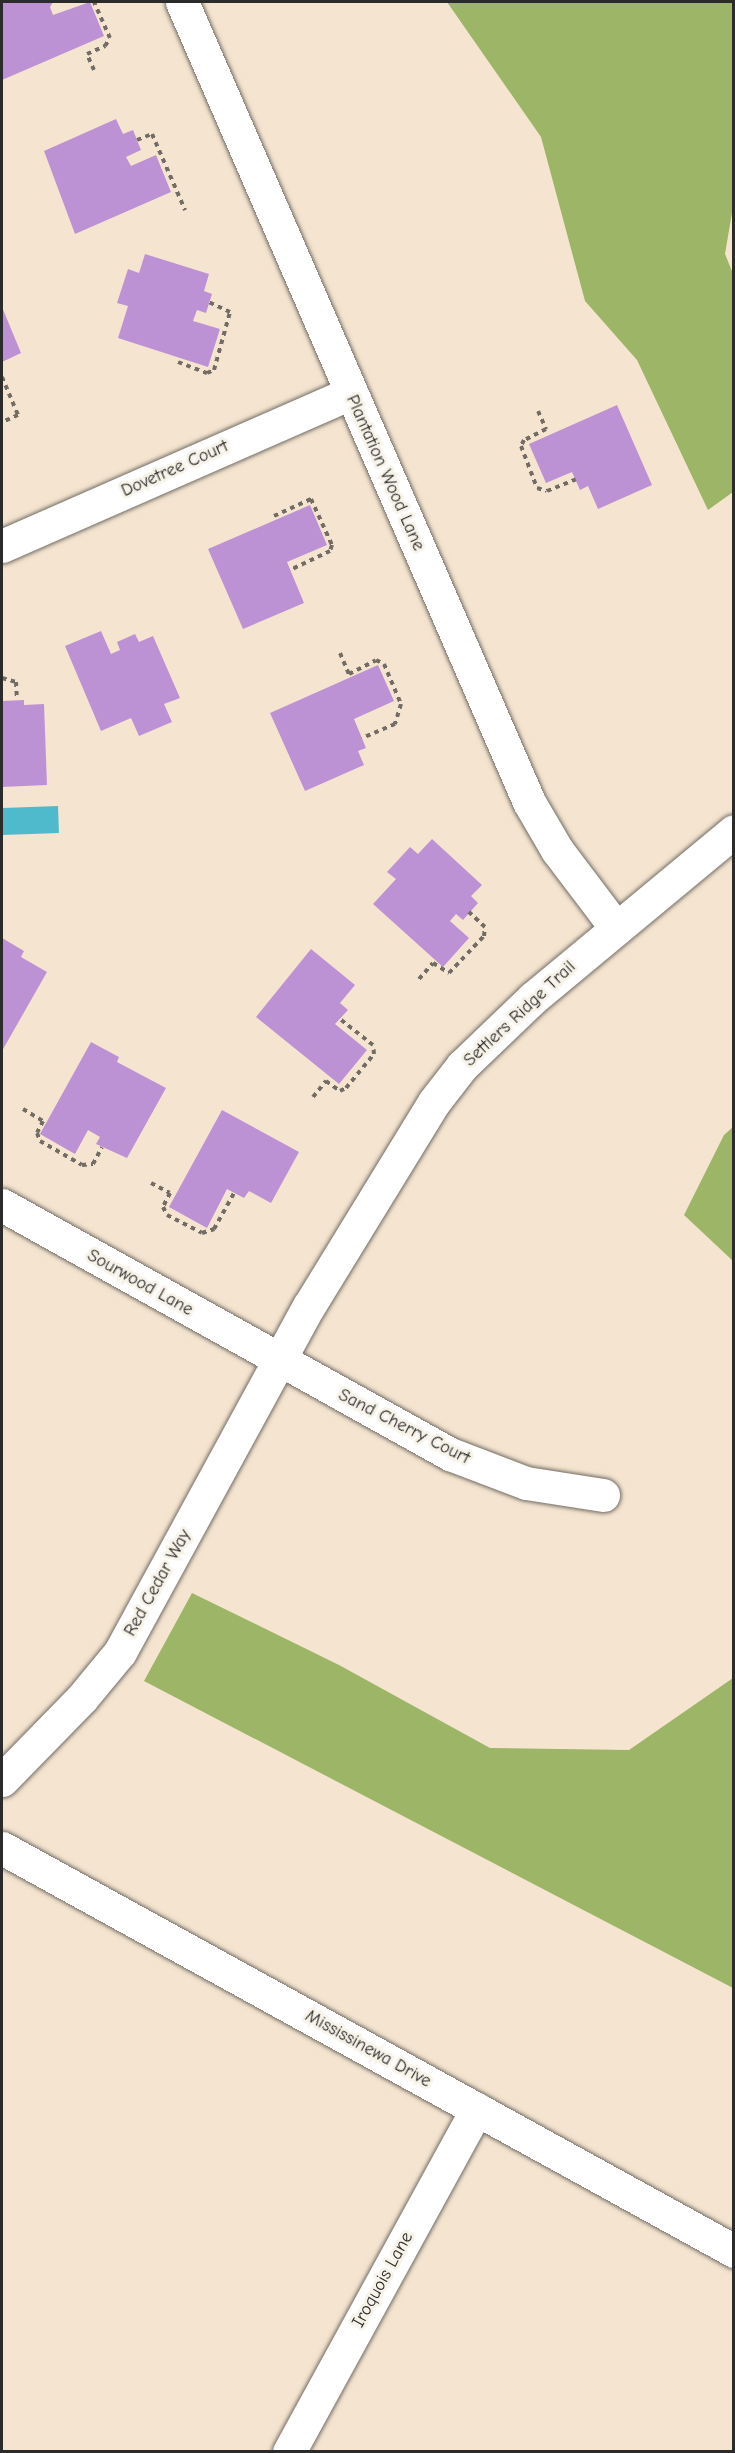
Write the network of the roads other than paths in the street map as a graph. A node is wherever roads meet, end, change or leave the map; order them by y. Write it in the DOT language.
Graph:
graph roads {
  1 [pos="182,2"];
  2 [pos="350,393"];
  3 [pos="2,546"];
  4 [pos="734,831"];
  5 [pos="616,928"];
  6 [pos="2,1205"];
  7 [pos="279,1361"];
  8 [pos="603,1495"];
  9 [pos="2,1780"];
  10 [pos="2,1848"];
  11 [pos="477,2109"];
  12 [pos="734,2251"];
  13 [pos="289,2451"];
  1 -- 2 [label="street, Plantation Wood Lane"];
  2 -- 3 [label="street, Dovetree Court"];
  2 -- 5 [label="street, Plantation Wood Lane"];
  4 -- 5 [label="street, Settlers Ridge Trail"];
  5 -- 7 [label="street, Settlers Ridge Trail"];
  6 -- 7 [label="street, Sourwood Lane"];
  7 -- 8 [label="street, Sand Cherry Court"];
  7 -- 9 [label="street, Red Cedar Way"];
  10 -- 11 [label="street, Mississinewa Drive"];
  11 -- 12 [label="street, Mississinewa Drive"];
  11 -- 13 [label="street, Iroquois Lane"];
}
